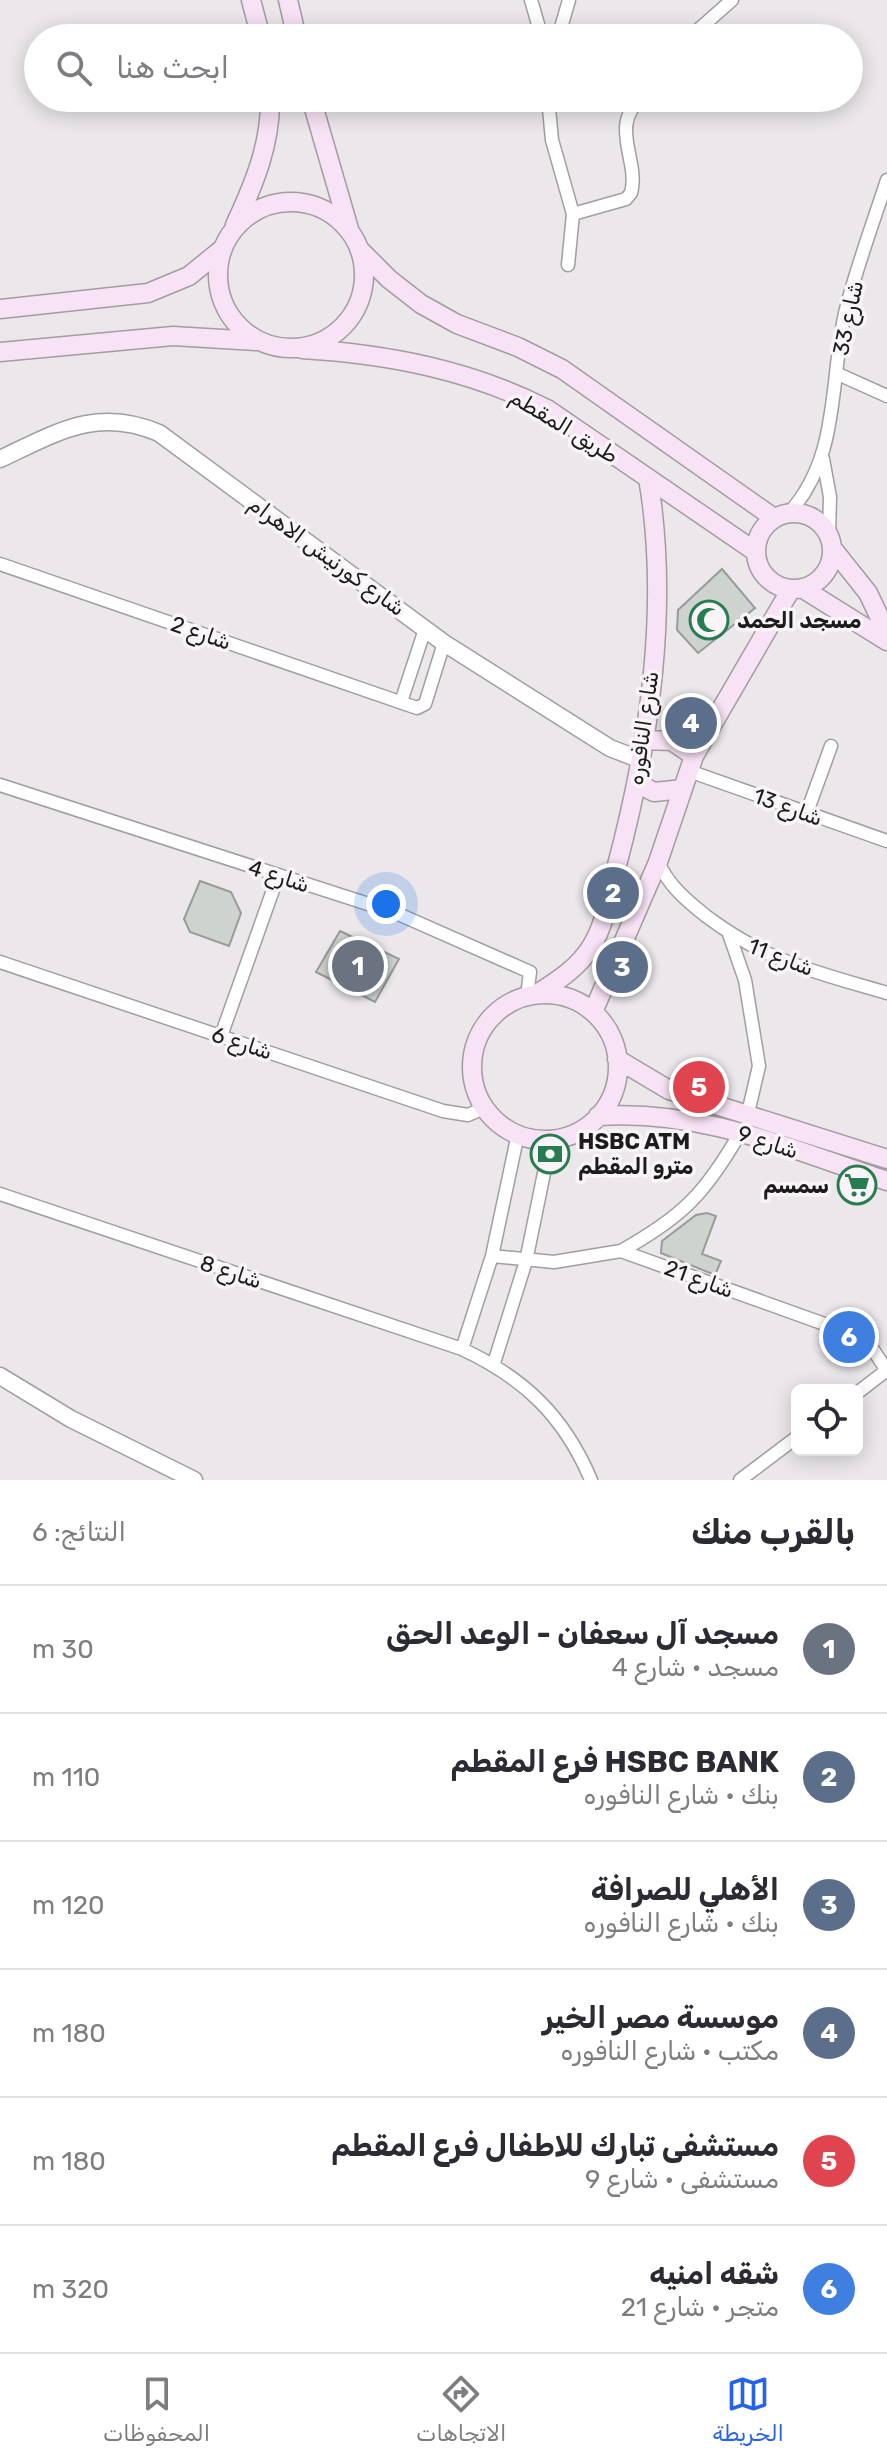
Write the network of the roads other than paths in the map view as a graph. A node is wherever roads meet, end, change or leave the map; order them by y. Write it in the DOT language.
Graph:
graph roads {
  1 [pos="251,0"];
  2 [pos="288,0"];
  3 [pos="531,0"];
  4 [pos="569,0"];
  5 [pos="732,0"];
  6 [pos="257,24"];
  7 [pos="294,24"];
  8 [pos="538,24"];
  9 [pos="562,24"];
  10 [pos="705,24"];
  11 [pos="270,112"];
  12 [pos="315,112"];
  13 [pos="549,112"];
  14 [pos="630,112"];
  15 [pos="887,180"];
  16 [pos="573,214"];
  17 [pos="233,229"];
  18 [pos="350,231"];
  19 [pos="221,250"];
  20 [pos="360,250"];
  21 [pos="568,265"];
  22 [pos="0,309"];
  23 [pos="260,342"];
  24 [pos="302,349"];
  25 [pos="0,352"];
  26 [pos="838,374"];
  27 [pos="887,396"];
  28 [pos="0,459"];
  29 [pos="823,459"];
  30 [pos="648,478"];
  31 [pos="782,515"];
  32 [pos="831,541"];
  33 [pos="756,552"];
  34 [pos="0,564"];
  35 [pos="796,588"];
  36 [pos="425,629"];
  37 [pos="887,633"];
  38 [pos="887,641"];
  39 [pos="444,643"];
  40 [pos="401,702"];
  41 [pos="645,740"];
  42 [pos="831,746"];
  43 [pos="641,760"];
  44 [pos="689,772"];
  45 [pos="637,783"];
  46 [pos="0,785"];
  47 [pos="806,815"];
  48 [pos="887,841"];
  49 [pos="658,862"];
  50 [pos="278,876"];
  51 [pos="729,934"];
  52 [pos="0,962"];
  53 [pos="887,993"];
  54 [pos="532,995"];
  55 [pos="593,1012"];
  56 [pos="221,1036"];
  57 [pos="617,1059"];
  58 [pos="484,1108"];
  59 [pos="748,1113"];
  60 [pos="598,1116"];
  61 [pos="740,1133"];
  62 [pos="518,1134"];
  63 [pos="551,1139"];
  64 [pos="887,1159"];
  65 [pos="887,1181"];
  66 [pos="0,1194"];
  67 [pos="621,1251"];
  68 [pos="492,1256"];
  69 [pos="526,1261"];
  70 [pos="462,1349"];
  71 [pos="494,1363"];
  72 [pos="887,1370"];
  73 [pos="0,1376"];
  74 [pos="863,1388"];
  75 [pos="791,1442"];
  76 [pos="194,1480"];
  77 [pos="591,1480"];
  78 [pos="740,1480"];
  1 -- 6 [label="main road"];
  2 -- 7 [label="main road"];
  3 -- 8 [label="street"];
  4 -- 9 [label="street"];
  5 -- 10 [label="street"];
  11 -- 17 [label="main road"];
  12 -- 18 [label="main road"];
  13 -- 16 [label="street"];
  14 -- 16 [label="street"];
  15 -- 26 [label="street, شارع 33"];
  16 -- 21 [label="street"];
  17 -- 18 [label="main road"];
  17 -- 19 [label="main road"];
  18 -- 20 [label="main road"];
  19 -- 22 [label="main road"];
  19 -- 23 [label="main road"];
  20 -- 24 [label="main road"];
  20 -- 31 [label="main road, طريق المقطم"];
  23 -- 24 [label="main road"];
  23 -- 25 [label="main road"];
  24 -- 30 [label="main road, طريق المقطم"];
  26 -- 27 [label="street"];
  26 -- 29 [label="street, شارع 33"];
  28 -- 36 [label="street, شارع كورنيش الاهرام"];
  29 -- 31 [label="street, شارع 33"];
  29 -- 32 [label="street, شارع 33"];
  30 -- 33 [label="main road, طريق المقطم"];
  30 -- 41 [label="main road, شارع النافوره"];
  31 -- 32 [label="main road"];
  31 -- 33 [label="main road"];
  32 -- 35 [label="main road"];
  32 -- 37 [label="main road"];
  33 -- 35 [label="main road"];
  34 -- 40 [label="street, شارع 2"];
  35 -- 38 [label="main road"];
  35 -- 44 [label="main road"];
  36 -- 39 [label="street, شارع كورنيش الاهرام"];
  36 -- 40 [label="street"];
  39 -- 40 [label="street"];
  39 -- 43 [label="street, شارع كورنيش الاهرام"];
  41 -- 43 [label="main road, شارع النافوره"];
  41 -- 44 [label="main road"];
  42 -- 47 [label="street"];
  43 -- 45 [label="main road, شارع النافوره"];
  44 -- 45 [label="main road"];
  44 -- 47 [label="street, شارع 13"];
  44 -- 49 [label="main road"];
  45 -- 54 [label="main road, شارع النافوره"];
  46 -- 50 [label="street, شارع 4"];
  47 -- 48 [label="street, شارع 13"];
  49 -- 51 [label="street, شارع 11"];
  49 -- 55 [label="main road"];
  50 -- 54 [label="street, شارع 4"];
  50 -- 56 [label="street"];
  51 -- 53 [label="street, شارع 11"];
  51 -- 59 [label="street"];
  52 -- 56 [label="street, شارع 6"];
  54 -- 55 [label="main road"];
  54 -- 58 [label="main road"];
  55 -- 57 [label="main road"];
  56 -- 58 [label="street, شارع 6"];
  57 -- 59 [label="main road, شارع 9"];
  57 -- 60 [label="main road"];
  58 -- 62 [label="main road"];
  59 -- 64 [label="main road, شارع 9"];
  60 -- 61 [label="main road, شارع 9"];
  60 -- 63 [label="main road"];
  61 -- 65 [label="main road, شارع 9"];
  61 -- 67 [label="street"];
  62 -- 63 [label="main road"];
  62 -- 68 [label="street"];
  63 -- 69 [label="street"];
  66 -- 70 [label="street, شارع 8"];
  67 -- 69 [label="street"];
  67 -- 72 [label="street, شارع 21"];
  68 -- 69 [label="street"];
  68 -- 70 [label="street"];
  69 -- 71 [label="street"];
  70 -- 71 [label="street"];
  71 -- 77 [label="street"];
  72 -- 74 [label="street"];
  73 -- 76 [label="street"];
  75 -- 78 [label="street"];
}
